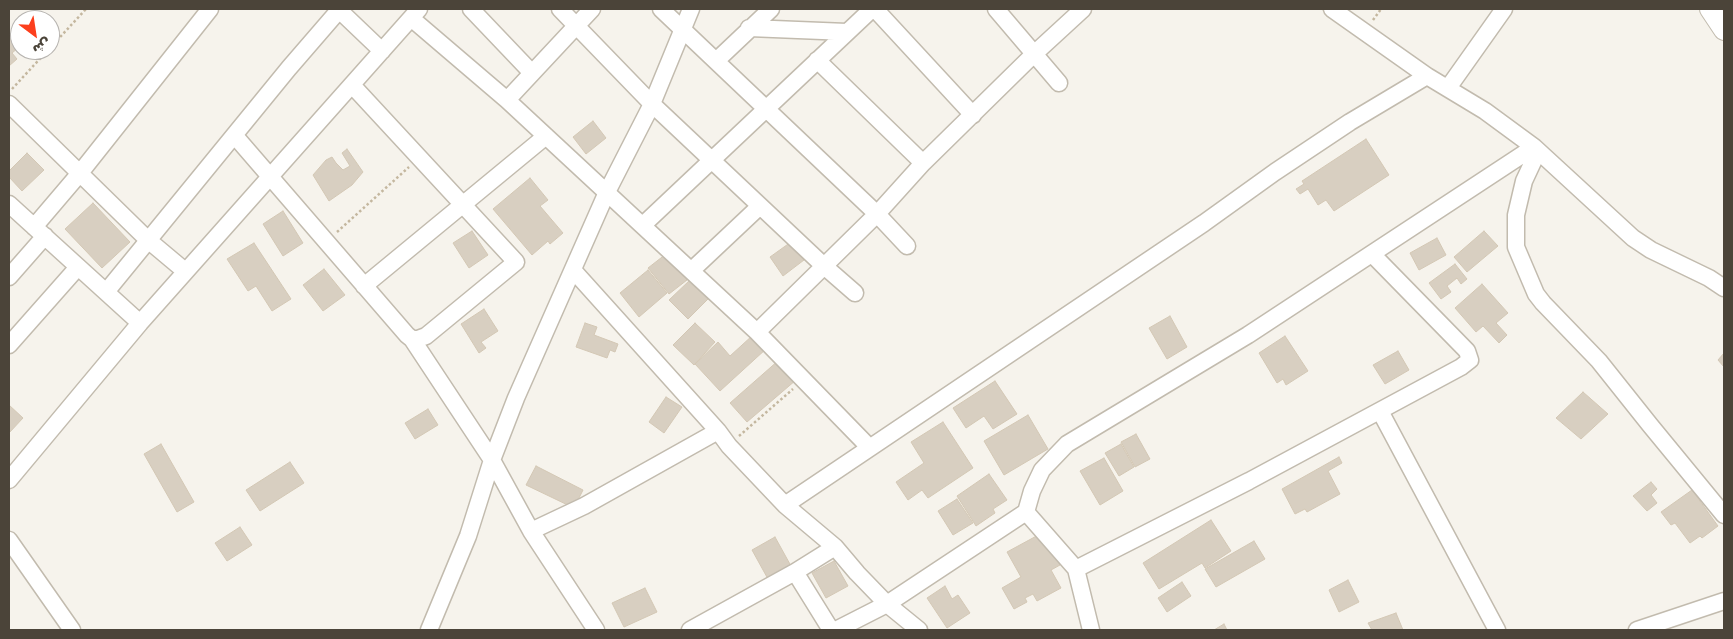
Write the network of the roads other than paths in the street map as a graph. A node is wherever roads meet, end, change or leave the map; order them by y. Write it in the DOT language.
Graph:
graph roads {
  1 [pos="210,9"];
  2 [pos="339,9"];
  3 [pos="471,9"];
  4 [pos="560,9"];
  5 [pos="592,9"];
  6 [pos="661,9"];
  7 [pos="691,9"];
  8 [pos="771,9"];
  9 [pos="874,9"];
  10 [pos="996,9"];
  11 [pos="1084,9"];
  12 [pos="1332,9"];
  13 [pos="1504,9"];
  14 [pos="1710,9"];
  15 [pos="415,13"];
  16 [pos="576,26"];
  17 [pos="750,28"];
  18 [pos="683,29"];
  19 [pos="1724,30"];
  20 [pos="847,32"];
  21 [pos="382,51"];
  22 [pos="1034,54"];
  23 [pos="716,60"];
  24 [pos="818,60"];
  25 [pos="532,73"];
  26 [pos="1427,76"];
  27 [pos="1059,83"];
  28 [pos="352,84"];
  29 [pos="1448,88"];
  30 [pos="507,100"];
  31 [pos="9,104"];
  32 [pos="652,104"];
  33 [pos="766,108"];
  34 [pos="973,115"];
  35 [pos="235,136"];
  36 [pos="546,136"];
  37 [pos="1536,149"];
  38 [pos="712,160"];
  39 [pos="924,163"];
  40 [pos="80,174"];
  41 [pos="270,177"];
  42 [pos="607,192"];
  43 [pos="9,204"];
  44 [pos="463,204"];
  45 [pos="760,206"];
  46 [pos="877,214"];
  47 [pos="643,225"];
  48 [pos="39,231"];
  49 [pos="148,240"];
  50 [pos="907,246"];
  51 [pos="1372,254"];
  52 [pos="824,266"];
  53 [pos="78,267"];
  54 [pos="573,270"];
  55 [pos="692,270"];
  56 [pos="186,271"];
  57 [pos="9,277"];
  58 [pos="364,286"];
  59 [pos="1724,288"];
  60 [pos="106,292"];
  61 [pos="856,294"];
  62 [pos="140,323"];
  63 [pos="757,332"];
  64 [pos="412,338"];
  65 [pos="9,344"];
  66 [pos="1380,410"];
  67 [pos="718,431"];
  68 [pos="870,448"];
  69 [pos="492,460"];
  70 [pos="9,480"];
  71 [pos="785,505"];
  72 [pos="1026,512"];
  73 [pos="1724,515"];
  74 [pos="531,531"];
  75 [pos="9,540"];
  76 [pos="835,547"];
  77 [pos="1076,569"];
  78 [pos="795,572"];
  79 [pos="1724,601"];
  80 [pos="887,604"];
  81 [pos="72,630"];
  82 [pos="428,630"];
  83 [pos="596,630"];
  84 [pos="690,630"];
  85 [pos="831,630"];
  86 [pos="836,630"];
  87 [pos="919,630"];
  88 [pos="1091,630"];
  89 [pos="1497,630"];
  90 [pos="1636,630"];
  1 -- 40 [label="street"];
  2 -- 21 [label="street"];
  2 -- 35 [label="street"];
  3 -- 25 [label="street"];
  4 -- 16 [label="street"];
  5 -- 16 [label="street"];
  6 -- 18 [label="street"];
  7 -- 18 [label="street"];
  8 -- 17 [label="street"];
  9 -- 20 [label="street"];
  9 -- 34 [label="street"];
  10 -- 22 [label="street"];
  11 -- 22 [label="street"];
  12 -- 26 [label="street"];
  13 -- 29 [label="street"];
  14 -- 19 [label="street"];
  15 -- 21 [label="street"];
  15 -- 30 [label="street"];
  16 -- 25 [label="street"];
  16 -- 32 [label="street"];
  17 -- 20 [label="street"];
  17 -- 23 [label="street"];
  18 -- 23 [label="street"];
  18 -- 32 [label="street"];
  20 -- 24 [label="street"];
  21 -- 28 [label="street"];
  22 -- 27 [label="street"];
  22 -- 34 [label="street"];
  23 -- 33 [label="street"];
  24 -- 33 [label="street"];
  24 -- 39 [label="street"];
  25 -- 30 [label="street"];
  26 -- 29 [label="street"];
  26 -- 68 [label="street"];
  28 -- 41 [label="street"];
  28 -- 44 [label="street"];
  29 -- 37 [label="street"];
  30 -- 36 [label="street"];
  31 -- 40 [label="street"];
  32 -- 38 [label="street"];
  32 -- 42 [label="street"];
  33 -- 38 [label="street"];
  33 -- 46 [label="street"];
  34 -- 39 [label="street"];
  35 -- 41 [label="street"];
  35 -- 49 [label="street"];
  36 -- 42 [label="street"];
  36 -- 44 [label="street"];
  37 -- 51 [label="street"];
  37 -- 59 [label="street"];
  37 -- 73 [label="street"];
  38 -- 45 [label="street"];
  38 -- 47 [label="street"];
  39 -- 46 [label="street"];
  40 -- 48 [label="street"];
  40 -- 49 [label="street"];
  41 -- 56 [label="street"];
  41 -- 58 [label="street"];
  42 -- 47 [label="street"];
  42 -- 54 [label="street"];
  43 -- 48 [label="street"];
  44 -- 58 [label="street"];
  44 -- 64 [label="street"];
  45 -- 52 [label="street"];
  45 -- 55 [label="street"];
  46 -- 50 [label="street"];
  46 -- 52 [label="street"];
  47 -- 55 [label="street"];
  48 -- 53 [label="street"];
  48 -- 57 [label="street"];
  49 -- 56 [label="street"];
  49 -- 60 [label="street"];
  51 -- 66 [label="street"];
  51 -- 72 [label="street"];
  52 -- 61 [label="street"];
  52 -- 63 [label="street"];
  53 -- 60 [label="street"];
  53 -- 65 [label="street"];
  54 -- 67 [label="street"];
  54 -- 69 [label="street"];
  55 -- 63 [label="street"];
  56 -- 62 [label="street"];
  58 -- 64 [label="street"];
  60 -- 62 [label="street"];
  62 -- 70 [label="street"];
  63 -- 68 [label="street"];
  64 -- 69 [label="street"];
  66 -- 77 [label="street"];
  66 -- 89 [label="street"];
  67 -- 71 [label="street"];
  67 -- 74 [label="street"];
  68 -- 71 [label="street"];
  69 -- 74 [label="street"];
  69 -- 82 [label="street"];
  71 -- 76 [label="street"];
  72 -- 77 [label="street"];
  72 -- 80 [label="street"];
  74 -- 83 [label="street"];
  75 -- 81 [label="street"];
  76 -- 78 [label="street"];
  76 -- 80 [label="street"];
  77 -- 88 [label="street"];
  78 -- 84 [label="street"];
  78 -- 85 [label="street"];
  79 -- 90 [label="street"];
  80 -- 86 [label="street"];
  80 -- 87 [label="street"];
}
